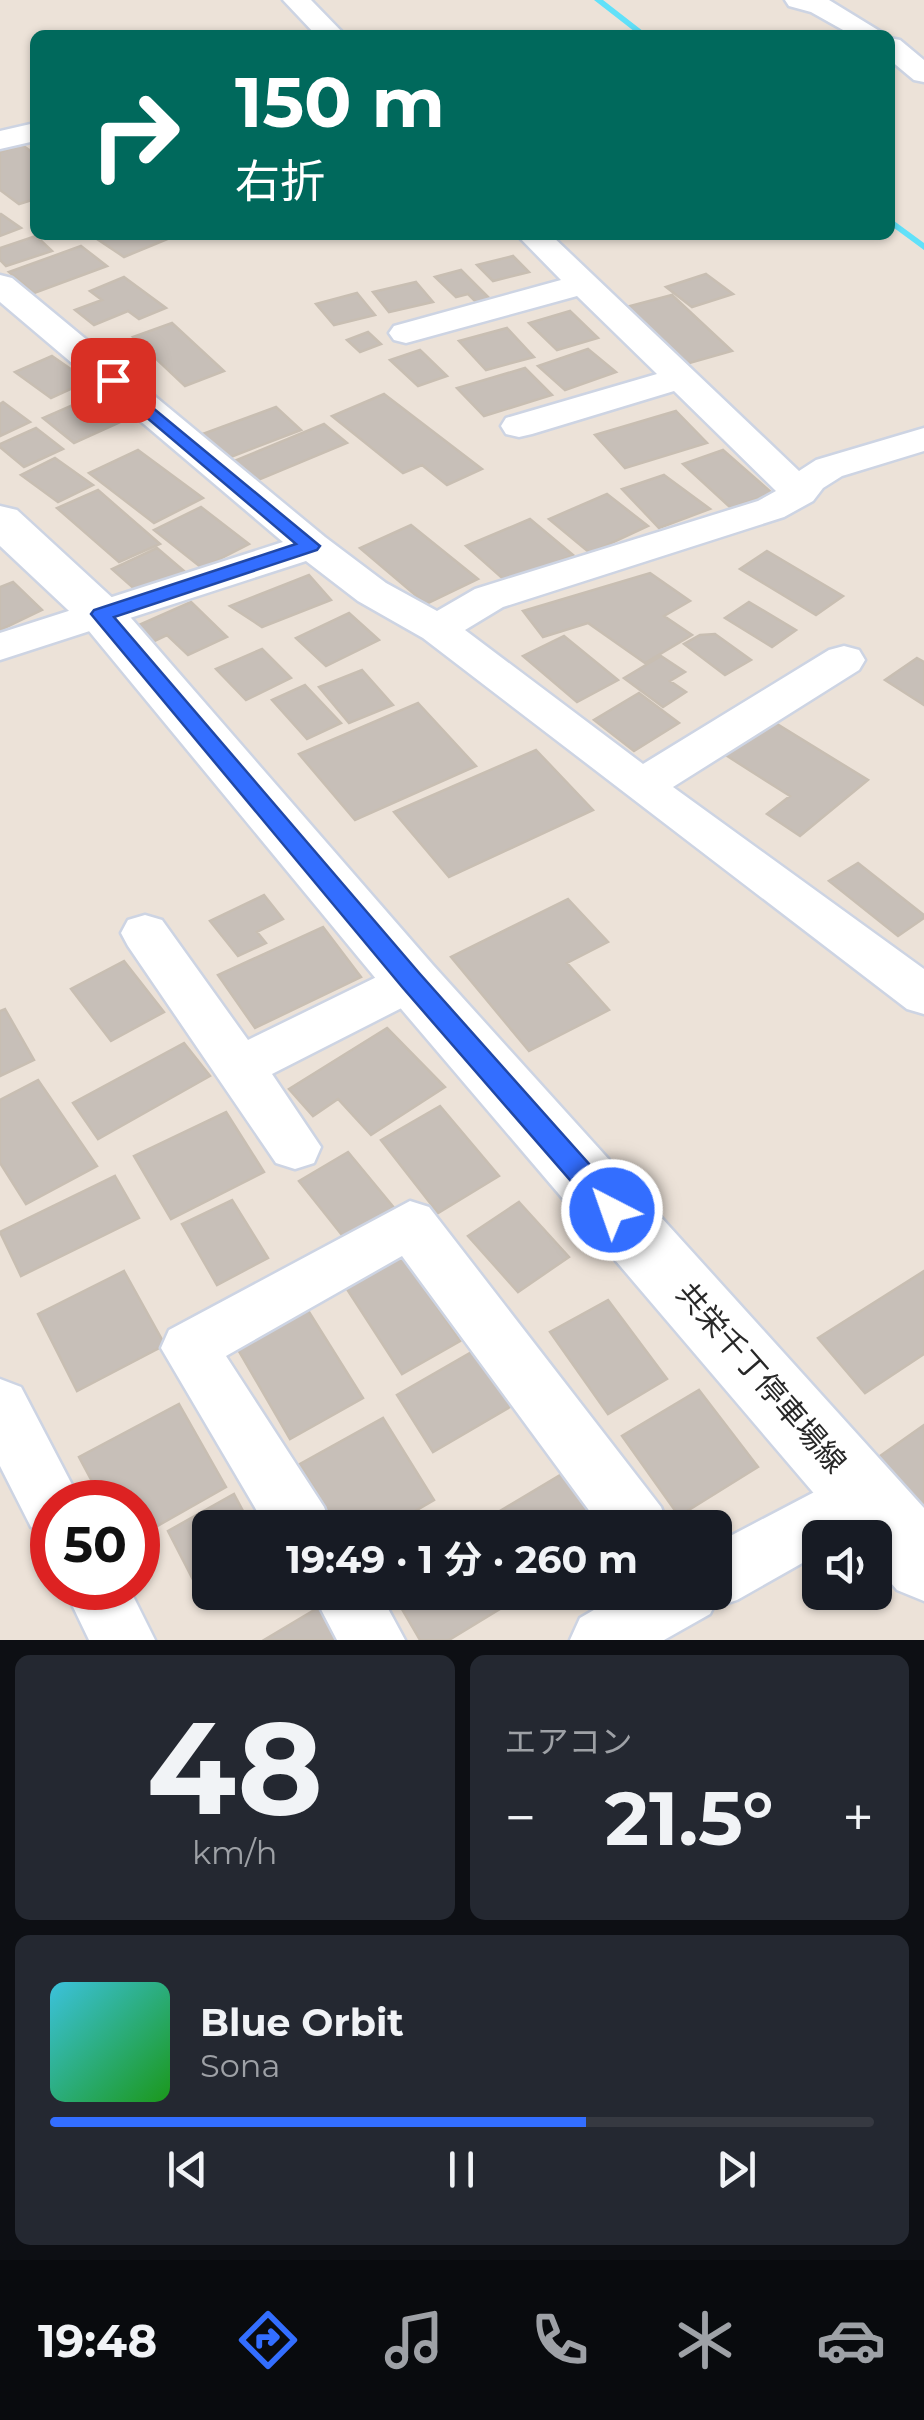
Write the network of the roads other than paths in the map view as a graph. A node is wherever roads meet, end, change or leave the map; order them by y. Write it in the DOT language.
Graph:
graph roads {
  1 [pos="296,0"];
  2 [pos="798,0"];
  3 [pos="326,30"];
  4 [pos="863,30"];
  5 [pos="895,50"];
  6 [pos="924,74"];
  7 [pos="30,133"];
  8 [pos="0,140"];
  9 [pos="538,240"];
  10 [pos="582,284"];
  11 [pos="0,286"];
  12 [pos="406,334"];
  13 [pos="680,378"];
  14 [pos="519,426"];
  15 [pos="924,438"];
  16 [pos="800,494"];
  17 [pos="0,520"];
  18 [pos="310,546"];
  19 [pos="101,614"];
  20 [pos="437,629"];
  21 [pos="0,647"];
  22 [pos="844,660"];
  23 [pos="641,786"];
  24 [pos="145,934"];
  25 [pos="412,981"];
  26 [pos="924,995"];
  27 [pos="240,1067"];
  28 [pos="296,1147"];
  29 [pos="0,1406"];
  30 [pos="38,1480"];
  31 [pos="864,1495"];
  32 [pos="291,1510"];
  33 [pos="624,1510"];
  34 [pos="924,1564"];
  35 [pos="732,1569"];
  36 [pos="107,1610"];
  37 [pos="354,1610"];
  38 [pos="657,1610"];
  39 [pos="123,1640"];
  40 [pos="373,1640"];
  41 [pos="602,1640"];
  1 -- 3 [label="street"];
  2 -- 4 [label="street"];
  5 -- 6 [label="street"];
  7 -- 8 [label="street"];
  9 -- 10 [label="street"];
  10 -- 12 [label="street"];
  10 -- 13 [label="street"];
  11 -- 18 [label="street"];
  13 -- 14 [label="street"];
  13 -- 16 [label="street"];
  15 -- 16 [label="street"];
  16 -- 20 [label="street"];
  17 -- 19 [label="main road, 共栄千丁停車場線"];
  18 -- 19 [label="street"];
  18 -- 20 [label="street"];
  19 -- 21 [label="street"];
  19 -- 25 [label="main road, 共栄千丁停車場線"];
  20 -- 23 [label="street"];
  22 -- 23 [label="street"];
  23 -- 26 [label="street"];
  24 -- 27 [label="street"];
  25 -- 27 [label="street"];
  25 -- 31 [label="main road, 共栄千丁停車場線"];
  27 -- 28 [label="street"];
  29 -- 30 [label="street"];
  31 -- 34 [label="main road, 共栄千丁停車場線"];
  31 -- 35 [label="street"];
  32 -- 33 [label="street"];
  36 -- 39 [label="street"];
  37 -- 40 [label="street"];
  38 -- 41 [label="street"];
}
